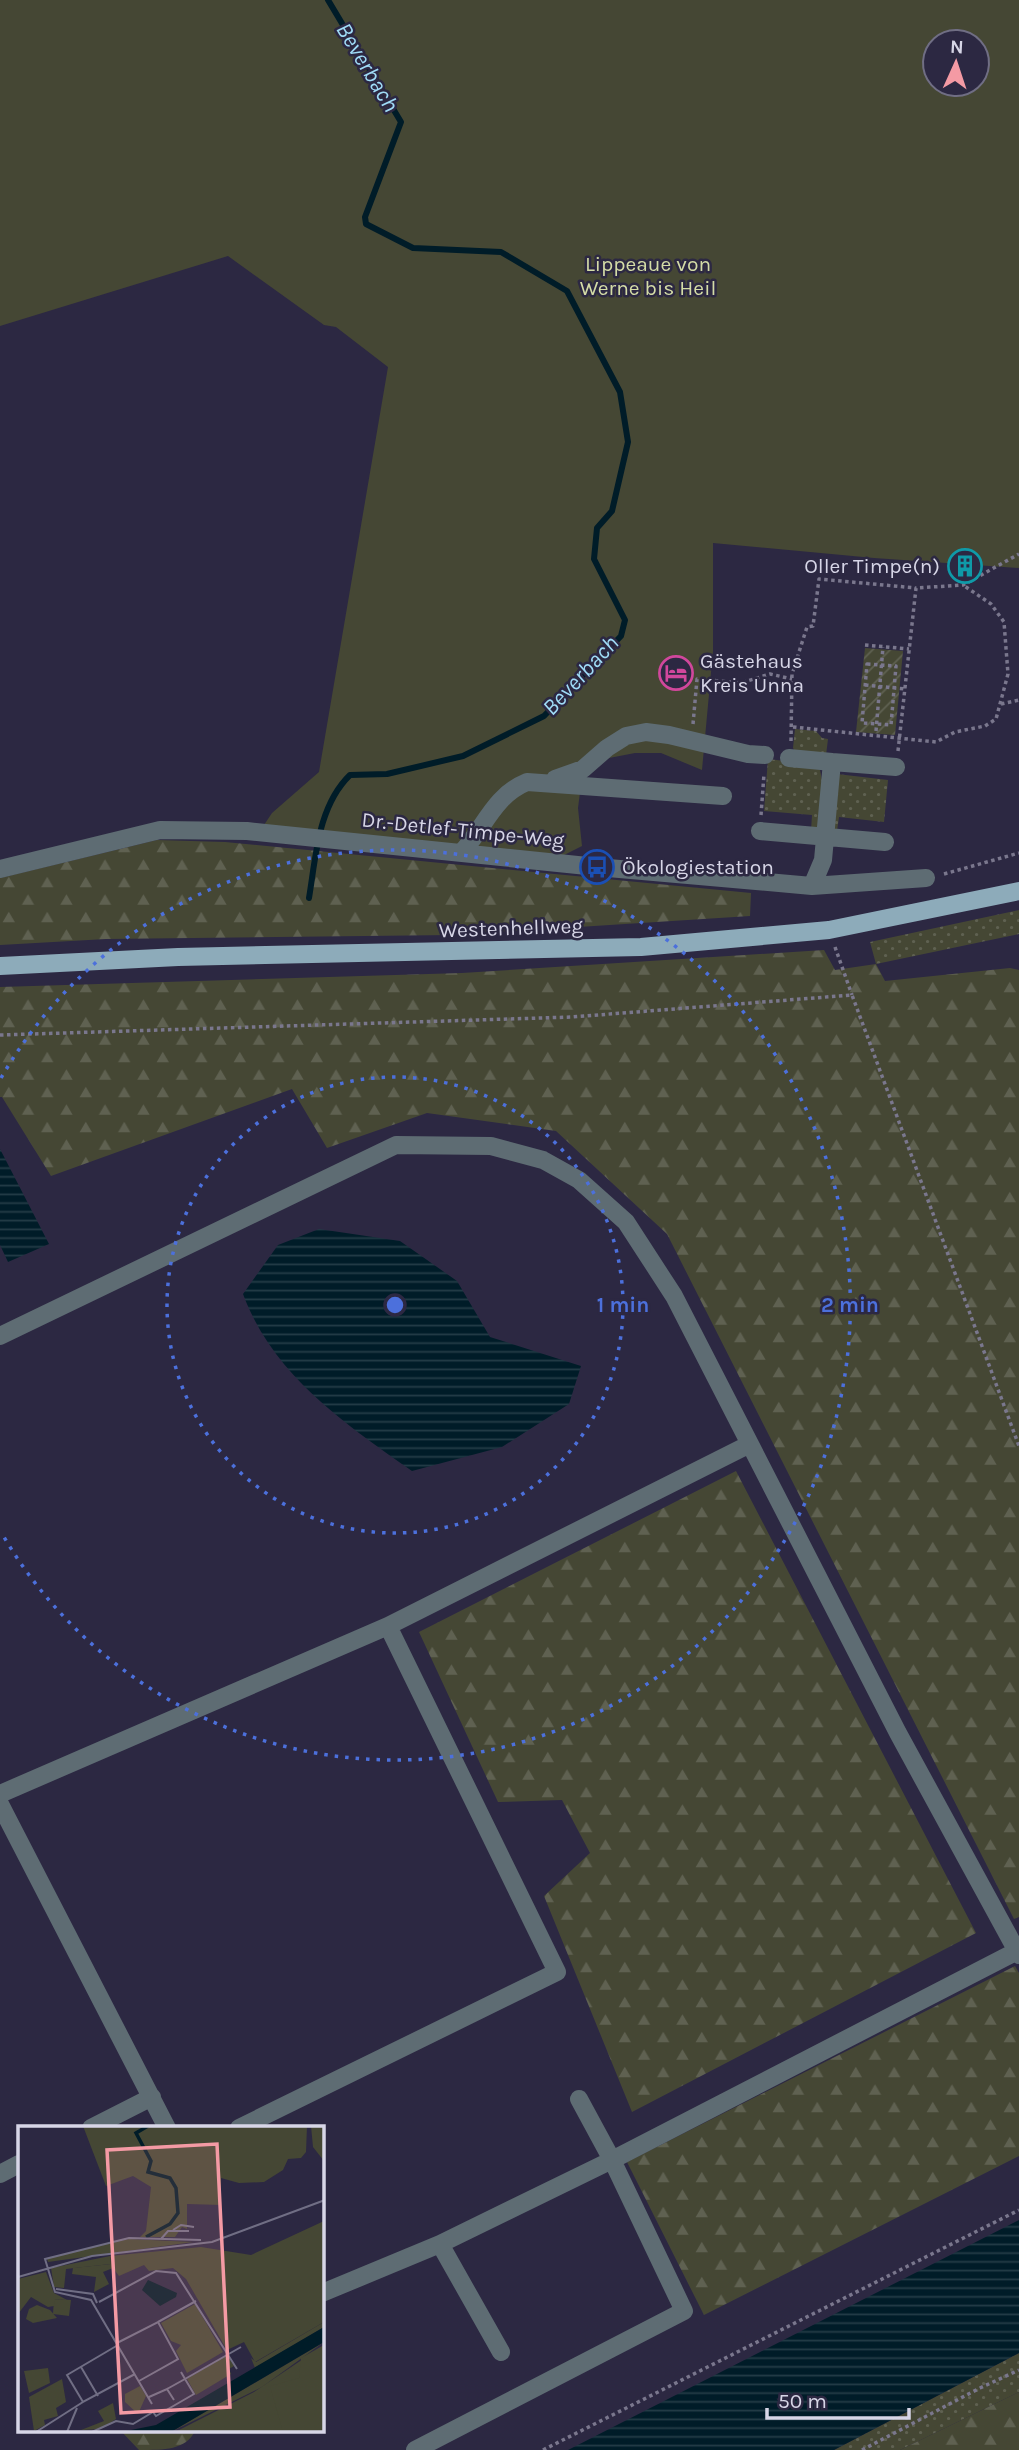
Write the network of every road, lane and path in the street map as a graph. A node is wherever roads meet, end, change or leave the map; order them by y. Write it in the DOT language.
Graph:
graph roads {
  1 [pos="1019,554"];
  2 [pos="963,585"];
  3 [pos="916,588"];
  4 [pos="865,645"];
  5 [pos="883,647"];
  6 [pos="909,649"];
  7 [pos="882,665"];
  8 [pos="792,679"];
  9 [pos="865,685"];
  10 [pos="880,686"];
  11 [pos="894,687"];
  12 [pos="905,689"];
  13 [pos="1019,700"];
  14 [pos="1001,704"];
  15 [pos="876,724"];
  16 [pos="793,727"];
  17 [pos="876,732"];
  18 [pos="900,737"];
  19 [pos="691,742"];
  20 [pos="765,755"];
  21 [pos="789,758"];
  22 [pos="832,762"];
  23 [pos="896,767"];
  24 [pos="545,783"];
  25 [pos="723,796"];
  26 [pos="760,831"];
  27 [pos="824,836"];
  28 [pos="885,842"];
  29 [pos="461,853"];
  30 [pos="1019,853"];
  31 [pos="0,869"];
  32 [pos="926,878"];
  33 [pos="812,886"];
  34 [pos="1019,891"];
  35 [pos="829,930"];
  36 [pos="0,967"];
  37 [pos="852,995"];
  38 [pos="0,1035"];
  39 [pos="0,1336"];
  40 [pos="750,1444"];
  41 [pos="1019,1446"];
  42 [pos="388,1626"];
  43 [pos="0,1794"];
  44 [pos="3,1816"];
  45 [pos="1018,1952"];
  46 [pos="152,2097"];
  47 [pos="579,2099"];
  48 [pos="95,2126"];
  49 [pos="166,2126"];
  50 [pos="243,2126"];
  51 [pos="612,2160"];
  52 [pos="18,2165"];
  53 [pos="0,2174"];
  54 [pos="1019,2210"];
  55 [pos="440,2244"];
  56 [pos="324,2292"];
  57 [pos="501,2352"];
  58 [pos="1019,2370"];
  59 [pos="415,2450"];
  60 [pos="543,2450"];
  61 [pos="862,2450"];
  1 -- 2 [label="path"];
  2 -- 3 [label="path"];
  2 -- 14 [label="path"];
  3 -- 6 [label="path"];
  3 -- 8 [label="path"];
  4 -- 5 [label="path"];
  5 -- 6 [label="path"];
  5 -- 7 [label="path"];
  6 -- 12 [label="path"];
  7 -- 9 [label="path"];
  7 -- 10 [label="path"];
  7 -- 11 [label="path"];
  8 -- 16 [label="path"];
  8 -- 19 [label="path"];
  9 -- 10 [label="path"];
  9 -- 15 [label="path"];
  10 -- 11 [label="path"];
  10 -- 15 [label="path"];
  11 -- 12 [label="path"];
  11 -- 15 [label="path"];
  12 -- 18 [label="path"];
  13 -- 14 [label="path"];
  14 -- 18 [label="path"];
  15 -- 17 [label="path"];
  16 -- 18 [label="path"];
  16 -- 21 [label="path"];
  18 -- 23 [label="path"];
  19 -- 20 [label="lane"];
  19 -- 24 [label="lane"];
  20 -- 26 [label="path"];
  21 -- 22 [label="lane"];
  22 -- 23 [label="lane"];
  22 -- 27 [label="lane"];
  24 -- 25 [label="lane"];
  24 -- 29 [label="lane"];
  26 -- 27 [label="lane"];
  27 -- 28 [label="lane"];
  27 -- 33 [label="lane"];
  29 -- 31 [label="lane, Dr.-Detlef-Timpe-Weg"];
  29 -- 33 [label="lane, Dr.-Detlef-Timpe-Weg"];
  30 -- 32 [label="path"];
  32 -- 33 [label="lane, Dr.-Detlef-Timpe-Weg"];
  34 -- 35 [label="main road, Westenhellweg"];
  35 -- 36 [label="main road, Westenhellweg"];
  35 -- 37 [label="path"];
  37 -- 38 [label="path"];
  37 -- 41 [label="path"];
  39 -- 40 [label="lane"];
  40 -- 42 [label="lane"];
  40 -- 45 [label="lane"];
  42 -- 43 [label="lane"];
  42 -- 50 [label="lane"];
  44 -- 46 [label="lane"];
  45 -- 51 [label="lane"];
  46 -- 48 [label="lane"];
  46 -- 49 [label="lane"];
  47 -- 51 [label="lane"];
  51 -- 55 [label="lane"];
  51 -- 59 [label="lane"];
  52 -- 53 [label="lane"];
  54 -- 60 [label="path"];
  55 -- 56 [label="lane"];
  55 -- 57 [label="lane"];
  58 -- 61 [label="path"];
}
